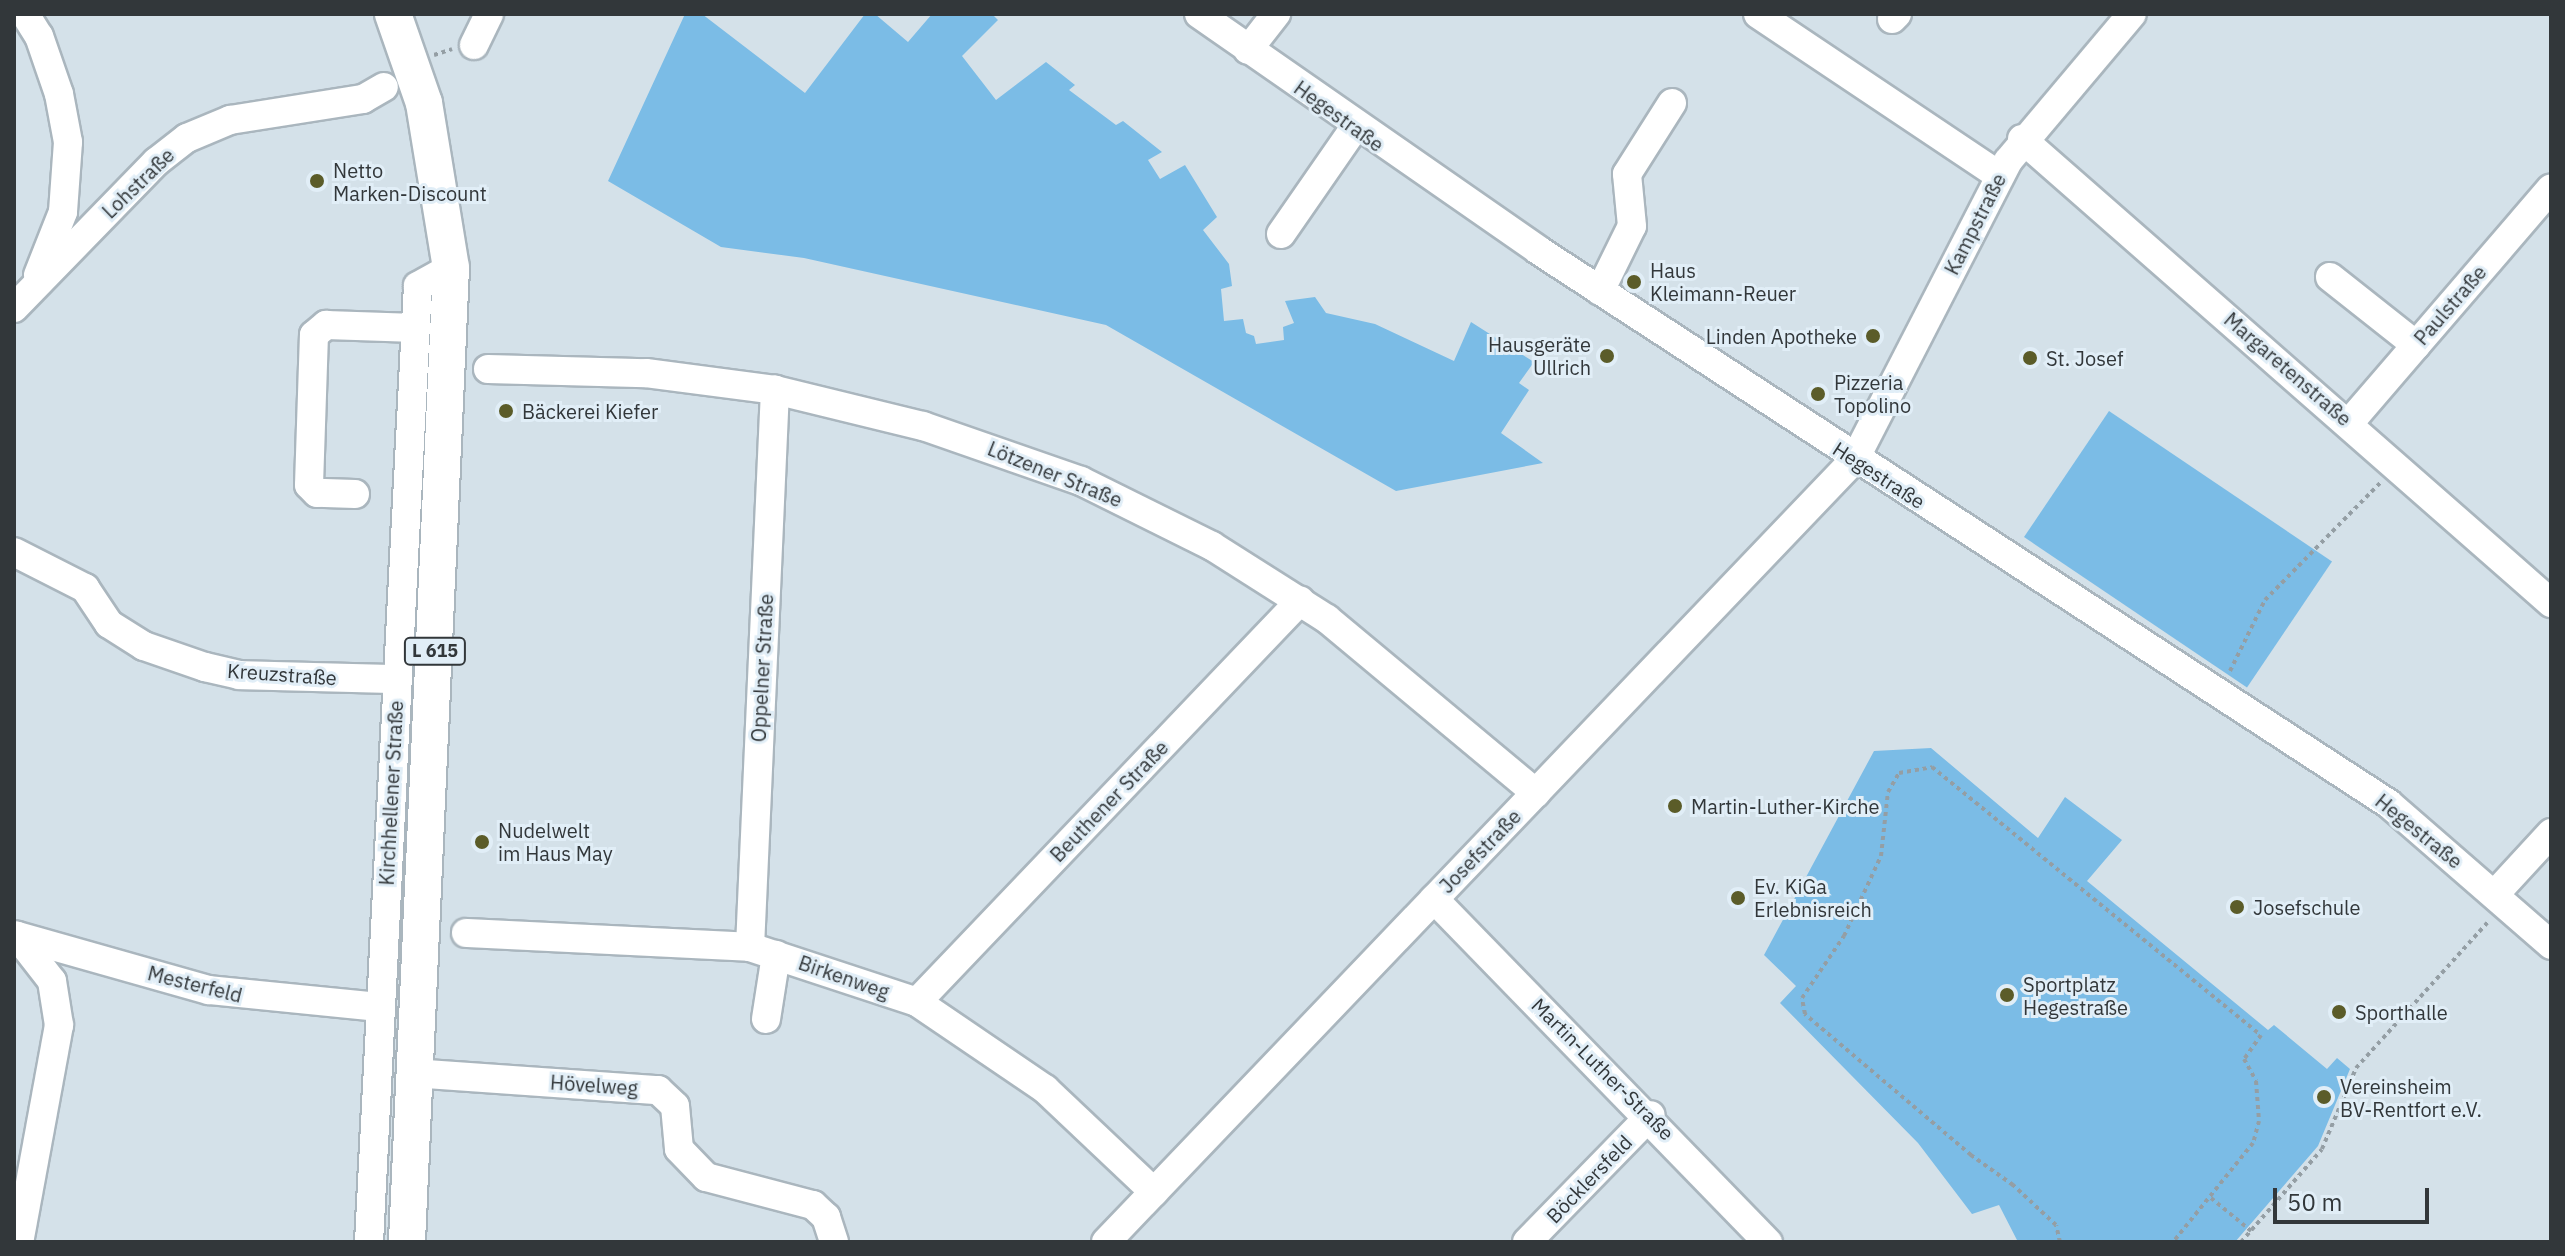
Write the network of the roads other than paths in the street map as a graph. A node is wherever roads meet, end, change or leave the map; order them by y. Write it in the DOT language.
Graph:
graph roads {
  1 [pos="25,14"];
  2 [pos="393,14"];
  3 [pos="489,14"];
  4 [pos="1199,14"];
  5 [pos="1276,14"];
  6 [pos="1758,14"];
  7 [pos="2132,14"];
  8 [pos="474,45"];
  9 [pos="1248,50"];
  10 [pos="384,87"];
  11 [pos="1672,103"];
  12 [pos="1355,127"];
  13 [pos="2022,139"];
  14 [pos="2000,176"];
  15 [pos="2551,188"];
  16 [pos="1281,234"];
  17 [pos="451,268"];
  18 [pos="2330,277"];
  19 [pos="35,283"];
  20 [pos="1600,291"];
  21 [pos="14,308"];
  22 [pos="416,328"];
  23 [pos="2416,345"];
  24 [pos="488,369"];
  25 [pos="775,390"];
  26 [pos="2350,422"];
  27 [pos="1855,459"];
  28 [pos="355,494"];
  29 [pos="14,552"];
  30 [pos="1300,601"];
  31 [pos="2551,603"];
  32 [pos="397,679"];
  33 [pos="1536,793"];
  34 [pos="2551,833"];
  35 [pos="2500,898"];
  36 [pos="1434,899"];
  37 [pos="466,933"];
  38 [pos="15,935"];
  39 [pos="2551,945"];
  40 [pos="763,951"];
  41 [pos="917,1002"];
  42 [pos="380,1007"];
  43 [pos="766,1019"];
  44 [pos="412,1073"];
  45 [pos="1651,1115"];
  46 [pos="1154,1192"];
  47 [pos="19,1242"];
  48 [pos="369,1242"];
  49 [pos="407,1242"];
  50 [pos="834,1242"];
  51 [pos="1106,1242"];
  52 [pos="1527,1242"];
  53 [pos="1768,1242"];
  1 -- 19 [label="street"];
  2 -- 17 [label="main road, Kirchhellener Straße / L 615"];
  3 -- 8 [label="street"];
  4 -- 9 [label="street, Hegestraße"];
  5 -- 9 [label="street"];
  6 -- 14 [label="street"];
  7 -- 13 [label="street, Kampstraße"];
  9 -- 12 [label="street, Hegestraße"];
  10 -- 19 [label="street, Lohstraße"];
  11 -- 20 [label="street"];
  12 -- 16 [label="street"];
  12 -- 20 [label="street, Hegestraße"];
  13 -- 14 [label="street, Kampstraße"];
  13 -- 26 [label="street, Margaretenstraße"];
  14 -- 27 [label="street, Kampstraße"];
  15 -- 23 [label="street, Paulstraße"];
  17 -- 22 [label="street, Kirchhellener Straße"];
  17 -- 44 [label="main road, Kirchhellener Straße / L 615"];
  18 -- 23 [label="street"];
  19 -- 21 [label="street, Lohstraße"];
  20 -- 27 [label="street, Hegestraße"];
  22 -- 28 [label="street"];
  22 -- 32 [label="street, Kirchhellener Straße"];
  23 -- 26 [label="street, Paulstraße"];
  24 -- 25 [label="street, Lötzener Straße"];
  25 -- 30 [label="street, Lötzener Straße"];
  25 -- 40 [label="street, Oppelner Straße"];
  26 -- 31 [label="street, Margaretenstraße"];
  27 -- 33 [label="street, Josefstraße"];
  27 -- 35 [label="street, Hegestraße"];
  29 -- 32 [label="street, Kreuzstraße"];
  30 -- 33 [label="street, Lötzener Straße"];
  30 -- 41 [label="street, Beuthener Straße"];
  32 -- 42 [label="street, Kirchhellener Straße"];
  33 -- 36 [label="street, Josefstraße"];
  34 -- 35 [label="street"];
  35 -- 39 [label="street, Hegestraße"];
  36 -- 45 [label="street, Martin-Luther-Straße"];
  36 -- 46 [label="street, Josefstraße"];
  37 -- 40 [label="street, Birkenweg"];
  38 -- 42 [label="street, Mesterfeld"];
  38 -- 47 [label="street"];
  40 -- 41 [label="street, Birkenweg"];
  40 -- 43 [label="street, Oppelner Straße"];
  41 -- 46 [label="street, Birkenweg"];
  42 -- 48 [label="street, Kirchhellener Straße"];
  44 -- 49 [label="main road, Kirchhellener Straße / L 615"];
  44 -- 50 [label="street, Hövelweg"];
  45 -- 52 [label="street, Böcklersfeld"];
  45 -- 53 [label="street, Martin-Luther-Straße"];
  46 -- 51 [label="street, Josefstraße"];
}
